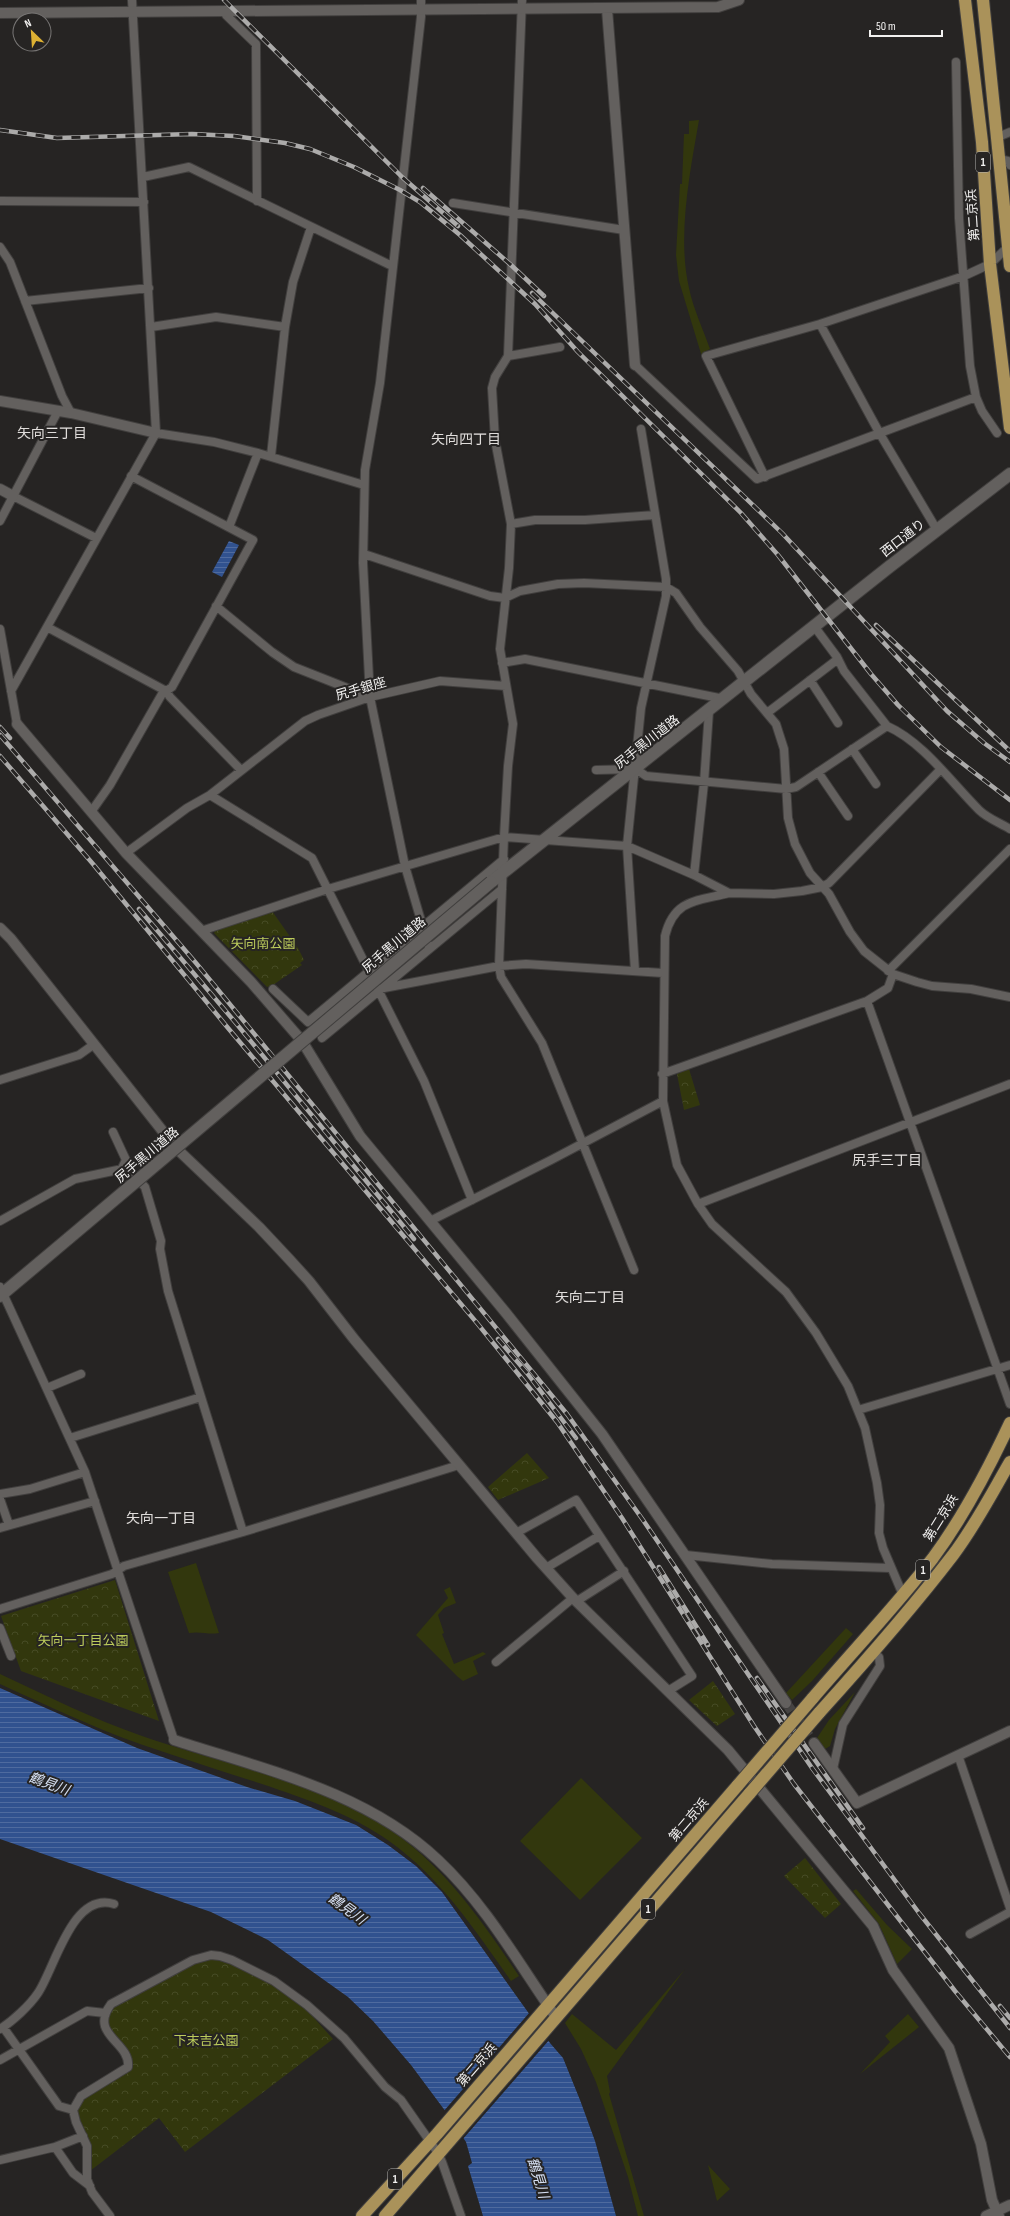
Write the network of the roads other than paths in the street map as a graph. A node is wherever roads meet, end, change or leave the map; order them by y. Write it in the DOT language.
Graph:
graph roads {
  1 [pos="132,0"];
  2 [pos="739,0"];
  3 [pos="965,0"];
  4 [pos="983,0"];
  5 [pos="725,3"];
  6 [pos="609,4"];
  7 [pos="421,5"];
  8 [pos="522,5"];
  9 [pos="133,12"];
  10 [pos="226,12"];
  11 [pos="0,13"];
  12 [pos="989,56"];
  13 [pos="972,60"];
  14 [pos="956,62"];
  15 [pos="1010,132"];
  16 [pos="998,137"];
  17 [pos="1005,162"];
  18 [pos="143,177"];
  19 [pos="0,201"];
  20 [pos="256,201"];
  21 [pos="144,202"];
  22 [pos="453,203"];
  23 [pos="513,213"];
  24 [pos="311,227"];
  25 [pos="624,230"];
  26 [pos="0,246"];
  27 [pos="1009,246"];
  28 [pos="990,264"];
  29 [pos="392,266"];
  30 [pos="1010,266"];
  31 [pos="964,276"];
  32 [pos="149,288"];
  33 [pos="25,301"];
  34 [pos="820,324"];
  35 [pos="151,327"];
  36 [pos="285,327"];
  37 [pos="560,347"];
  38 [pos="508,356"];
  39 [pos="635,366"];
  40 [pos="976,397"];
  41 [pos="0,401"];
  42 [pos="58,411"];
  43 [pos="71,413"];
  44 [pos="1010,428"];
  45 [pos="641,429"];
  46 [pos="156,433"];
  47 [pos="997,433"];
  48 [pos="880,434"];
  49 [pos="258,453"];
  50 [pos="271,456"];
  51 [pos="1010,474"];
  52 [pos="131,476"];
  53 [pos="765,477"];
  54 [pos="364,485"];
  55 [pos="0,489"];
  56 [pos="13,496"];
  57 [pos="655,515"];
  58 [pos="0,521"];
  59 [pos="511,524"];
  60 [pos="229,527"];
  61 [pos="937,530"];
  62 [pos="96,538"];
  63 [pos="364,554"];
  64 [pos="666,587"];
  65 [pos="505,598"];
  66 [pos="216,606"];
  67 [pos="814,626"];
  68 [pos="47,627"];
  69 [pos="0,629"];
  70 [pos="838,659"];
  71 [pos="502,663"];
  72 [pos="810,680"];
  73 [pos="646,682"];
  74 [pos="745,682"];
  75 [pos="506,686"];
  76 [pos="11,691"];
  77 [pos="166,691"];
  78 [pos="370,697"];
  79 [pos="724,698"];
  80 [pos="709,711"];
  81 [pos="767,712"];
  82 [pos="838,723"];
  83 [pos="17,724"];
  84 [pos="887,726"];
  85 [pos="852,749"];
  86 [pos="636,769"];
  87 [pos="941,769"];
  88 [pos="241,770"];
  89 [pos="596,770"];
  90 [pos="818,772"];
  91 [pos="704,782"];
  92 [pos="876,784"];
  93 [pos="786,789"];
  94 [pos="210,796"];
  95 [pos="91,812"];
  96 [pos="848,816"];
  97 [pos="1010,829"];
  98 [pos="504,836"];
  99 [pos="547,839"];
  100 [pos="627,846"];
  101 [pos="1010,849"];
  102 [pos="126,853"];
  103 [pos="504,858"];
  104 [pos="404,866"];
  105 [pos="503,872"];
  106 [pos="694,875"];
  107 [pos="822,887"];
  108 [pos="328,889"];
  109 [pos="502,889"];
  110 [pos="729,893"];
  111 [pos="422,925"];
  112 [pos="1,930"];
  113 [pos="201,931"];
  114 [pos="429,948"];
  115 [pos="499,966"];
  116 [pos="369,970"];
  117 [pos="635,971"];
  118 [pos="891,972"];
  119 [pos="663,973"];
  120 [pos="273,989"];
  121 [pos="381,990"];
  122 [pos="1010,997"];
  123 [pos="867,1001"];
  124 [pos="322,1038"];
  125 [pos="302,1041"];
  126 [pos="93,1045"];
  127 [pos="662,1074"];
  128 [pos="0,1080"];
  129 [pos="1010,1084"];
  130 [pos="663,1101"];
  131 [pos="911,1122"];
  132 [pos="113,1132"];
  133 [pos="582,1142"];
  134 [pos="176,1148"];
  135 [pos="122,1168"];
  136 [pos="472,1200"];
  137 [pos="698,1204"];
  138 [pos="0,1221"];
  139 [pos="430,1221"];
  140 [pos="634,1270"];
  141 [pos="1,1292"];
  142 [pos="1010,1365"];
  143 [pos="998,1368"];
  144 [pos="82,1374"];
  145 [pos="47,1388"];
  146 [pos="200,1397"];
  147 [pos="1010,1404"];
  148 [pos="858,1410"];
  149 [pos="1010,1423"];
  150 [pos="70,1438"];
  151 [pos="1010,1462"];
  152 [pos="459,1464"];
  153 [pos="86,1472"];
  154 [pos="0,1494"];
  155 [pos="0,1500"];
  156 [pos="95,1501"];
  157 [pos="9,1525"];
  158 [pos="0,1528"];
  159 [pos="243,1532"];
  160 [pos="516,1533"];
  161 [pos="599,1536"];
  162 [pos="686,1555"];
  163 [pos="546,1568"];
  164 [pos="890,1568"];
  165 [pos="118,1570"];
  166 [pos="624,1571"];
  167 [pos="903,1595"];
  168 [pos="575,1600"];
  169 [pos="0,1609"];
  170 [pos="0,1628"];
  171 [pos="873,1652"];
  172 [pos="11,1656"];
  173 [pos="496,1662"];
  174 [pos="668,1691"];
  175 [pos="786,1703"];
  176 [pos="1010,1731"];
  177 [pos="174,1740"];
  178 [pos="814,1743"];
  179 [pos="958,1755"];
  180 [pos="833,1769"];
  181 [pos="114,1904"];
  182 [pos="1010,1908"];
  183 [pos="1010,1912"];
  184 [pos="970,1934"];
  185 [pos="547,2004"];
  186 [pos="105,2013"];
  187 [pos="556,2017"];
  188 [pos="2,2028"];
  189 [pos="18,2050"];
  190 [pos="0,2060"];
  191 [pos="73,2110"];
  192 [pos="83,2136"];
  193 [pos="429,2143"];
  194 [pos="55,2146"];
  195 [pos="438,2153"];
  196 [pos="0,2160"];
  197 [pos="90,2186"];
  198 [pos="1010,2205"];
  199 [pos="998,2213"];
  200 [pos="110,2216"];
  201 [pos="362,2216"];
  202 [pos="384,2216"];
  203 [pos="461,2216"];
  204 [pos="986,2216"];
  1 -- 9 [label="street"];
  2 -- 5 [label="street"];
  3 -- 13 [label="highway, 第二京浜 / 1"];
  4 -- 12 [label="highway, 1"];
  5 -- 6 [label="street"];
  6 -- 8 [label="street"];
  6 -- 25 [label="street"];
  7 -- 8 [label="street"];
  7 -- 10 [label="street"];
  7 -- 29 [label="street"];
  8 -- 23 [label="street"];
  9 -- 10 [label="street"];
  9 -- 11 [label="street"];
  9 -- 18 [label="street"];
  10 -- 20 [label="street"];
  12 -- 13 [label="street"];
  12 -- 16 [label="highway, 1"];
  13 -- 28 [label="highway, 第二京浜 / 1"];
  14 -- 31 [label="street"];
  15 -- 16 [label="street"];
  16 -- 17 [label="highway, 1"];
  17 -- 27 [label="highway, 1"];
  18 -- 20 [label="street"];
  18 -- 21 [label="street"];
  19 -- 21 [label="street"];
  20 -- 24 [label="street"];
  21 -- 32 [label="street"];
  22 -- 23 [label="street"];
  23 -- 25 [label="street"];
  23 -- 38 [label="street"];
  24 -- 29 [label="street"];
  24 -- 36 [label="street"];
  25 -- 39 [label="street"];
  26 -- 33 [label="street"];
  27 -- 28 [label="street"];
  27 -- 30 [label="highway, 1"];
  28 -- 31 [label="street"];
  28 -- 44 [label="highway, 第二京浜 / 1"];
  29 -- 54 [label="street"];
  31 -- 34 [label="street"];
  31 -- 40 [label="street"];
  32 -- 33 [label="street"];
  32 -- 35 [label="street"];
  33 -- 43 [label="street"];
  34 -- 48 [label="street"];
  34 -- 53 [label="street"];
  35 -- 36 [label="street"];
  35 -- 46 [label="street"];
  36 -- 50 [label="street"];
  37 -- 38 [label="street"];
  38 -- 59 [label="street"];
  39 -- 53 [label="street"];
  40 -- 47 [label="street"];
  40 -- 48 [label="street"];
  41 -- 42 [label="street"];
  42 -- 43 [label="street"];
  42 -- 56 [label="street"];
  43 -- 46 [label="street"];
  45 -- 57 [label="street"];
  46 -- 49 [label="street"];
  46 -- 52 [label="street"];
  48 -- 53 [label="street"];
  48 -- 61 [label="street"];
  49 -- 50 [label="street"];
  49 -- 60 [label="street"];
  50 -- 54 [label="street"];
  51 -- 61 [label="main road, 西口通り"];
  52 -- 60 [label="street"];
  52 -- 62 [label="street"];
  54 -- 63 [label="street"];
  55 -- 56 [label="street"];
  56 -- 58 [label="street"];
  56 -- 62 [label="street"];
  57 -- 59 [label="street"];
  57 -- 64 [label="street"];
  59 -- 65 [label="street"];
  60 -- 66 [label="street"];
  61 -- 67 [label="main road, 西口通り"];
  62 -- 68 [label="street"];
  63 -- 65 [label="street"];
  63 -- 78 [label="street"];
  64 -- 65 [label="street"];
  64 -- 73 [label="street"];
  64 -- 74 [label="street"];
  65 -- 71 [label="street"];
  66 -- 77 [label="street"];
  66 -- 78 [label="street"];
  67 -- 70 [label="street"];
  67 -- 74 [label="main road, 尻手黒川道路"];
  68 -- 76 [label="street"];
  68 -- 77 [label="street"];
  69 -- 76 [label="street"];
  70 -- 72 [label="street"];
  70 -- 84 [label="street"];
  71 -- 73 [label="street"];
  71 -- 75 [label="street"];
  72 -- 81 [label="street"];
  72 -- 82 [label="street"];
  73 -- 79 [label="street"];
  73 -- 86 [label="street"];
  74 -- 79 [label="main road, 尻手黒川道路"];
  74 -- 81 [label="street"];
  75 -- 78 [label="street, 尻手銀座"];
  75 -- 98 [label="street"];
  76 -- 83 [label="street"];
  77 -- 88 [label="street"];
  77 -- 95 [label="street"];
  78 -- 88 [label="street, 尻手銀座"];
  78 -- 104 [label="street"];
  79 -- 80 [label="main road, 尻手黒川道路"];
  80 -- 86 [label="main road, 尻手黒川道路"];
  80 -- 91 [label="street"];
  81 -- 93 [label="street"];
  83 -- 95 [label="street"];
  84 -- 85 [label="street"];
  84 -- 87 [label="street"];
  85 -- 90 [label="street"];
  85 -- 92 [label="street"];
  86 -- 89 [label="street"];
  86 -- 91 [label="street"];
  86 -- 99 [label="main road, 尻手黒川道路"];
  86 -- 100 [label="street"];
  87 -- 97 [label="street"];
  87 -- 107 [label="street"];
  88 -- 94 [label="street, 尻手銀座"];
  90 -- 93 [label="street"];
  90 -- 96 [label="street"];
  91 -- 93 [label="street"];
  91 -- 106 [label="street"];
  93 -- 107 [label="street"];
  94 -- 102 [label="street, 尻手銀座"];
  94 -- 108 [label="street"];
  95 -- 102 [label="street"];
  98 -- 99 [label="street"];
  98 -- 103 [label="street"];
  98 -- 104 [label="street"];
  99 -- 100 [label="street"];
  99 -- 105 [label="main road, 尻手黒川道路"];
  100 -- 106 [label="street"];
  100 -- 117 [label="street"];
  101 -- 118 [label="street"];
  102 -- 113 [label="street"];
  103 -- 105 [label="street"];
  103 -- 111 [label="street"];
  104 -- 108 [label="street"];
  104 -- 111 [label="street"];
  105 -- 109 [label="street"];
  105 -- 125 [label="main road, 尻手黒川道路, bridge"];
  106 -- 110 [label="street"];
  107 -- 110 [label="street"];
  107 -- 118 [label="street"];
  108 -- 113 [label="street"];
  108 -- 116 [label="street"];
  109 -- 114 [label="street"];
  109 -- 115 [label="street"];
  110 -- 119 [label="street"];
  111 -- 114 [label="street"];
  111 -- 116 [label="street"];
  112 -- 126 [label="street"];
  113 -- 125 [label="street"];
  114 -- 121 [label="street"];
  115 -- 117 [label="street"];
  115 -- 121 [label="street"];
  115 -- 133 [label="street"];
  116 -- 120 [label="street"];
  116 -- 121 [label="street"];
  117 -- 119 [label="street"];
  118 -- 122 [label="street"];
  118 -- 123 [label="street"];
  119 -- 127 [label="street"];
  121 -- 124 [label="street"];
  121 -- 136 [label="street"];
  123 -- 127 [label="street"];
  123 -- 131 [label="street"];
  125 -- 134 [label="main road, 尻手黒川道路, bridge"];
  125 -- 139 [label="street"];
  126 -- 128 [label="street"];
  126 -- 134 [label="street"];
  127 -- 130 [label="street"];
  129 -- 131 [label="street"];
  130 -- 133 [label="street"];
  130 -- 137 [label="street"];
  131 -- 137 [label="street"];
  131 -- 143 [label="street"];
  132 -- 135 [label="street"];
  133 -- 136 [label="street"];
  133 -- 140 [label="street"];
  134 -- 141 [label="main road, 尻手黒川道路, bridge"];
  134 -- 152 [label="street"];
  135 -- 138 [label="street"];
  135 -- 146 [label="street"];
  136 -- 139 [label="street"];
  137 -- 148 [label="street"];
  139 -- 162 [label="street"];
  141 -- 145 [label="street"];
  142 -- 143 [label="street"];
  143 -- 147 [label="street"];
  143 -- 148 [label="street"];
  144 -- 145 [label="street"];
  145 -- 150 [label="street"];
  146 -- 150 [label="street"];
  146 -- 159 [label="street"];
  148 -- 164 [label="street"];
  149 -- 167 [label="highway, 第二京浜 / 1"];
  150 -- 153 [label="street"];
  151 -- 171 [label="highway, 1"];
  152 -- 159 [label="street"];
  152 -- 160 [label="street"];
  153 -- 154 [label="street"];
  153 -- 156 [label="street"];
  155 -- 157 [label="street"];
  156 -- 157 [label="street"];
  156 -- 165 [label="street"];
  157 -- 158 [label="street"];
  159 -- 165 [label="street"];
  160 -- 161 [label="street"];
  160 -- 163 [label="street"];
  161 -- 163 [label="street"];
  161 -- 166 [label="street"];
  162 -- 164 [label="street"];
  162 -- 175 [label="street"];
  163 -- 168 [label="street"];
  164 -- 167 [label="street"];
  165 -- 169 [label="street"];
  165 -- 177 [label="street"];
  166 -- 168 [label="street"];
  166 -- 174 [label="street"];
  167 -- 185 [label="highway, 第二京浜 / 1, bridge"];
  168 -- 173 [label="street"];
  168 -- 174 [label="street"];
  170 -- 172 [label="street"];
  171 -- 180 [label="street"];
  171 -- 187 [label="highway, 1, bridge"];
  174 -- 199 [label="street"];
  176 -- 179 [label="street"];
  177 -- 185 [label="street"];
  178 -- 180 [label="street"];
  179 -- 180 [label="street"];
  179 -- 182 [label="street"];
  181 -- 188 [label="street"];
  183 -- 184 [label="street"];
  185 -- 187 [label="street"];
  185 -- 193 [label="highway, 第二京浜 / 1"];
  186 -- 189 [label="street"];
  186 -- 191 [label="street"];
  186 -- 193 [label="street"];
  187 -- 195 [label="highway, 1"];
  188 -- 189 [label="street"];
  189 -- 190 [label="street"];
  189 -- 191 [label="street"];
  191 -- 192 [label="street"];
  192 -- 194 [label="street"];
  192 -- 197 [label="street"];
  193 -- 195 [label="street"];
  193 -- 201 [label="highway, 第二京浜 / 1"];
  194 -- 196 [label="street"];
  194 -- 197 [label="street"];
  195 -- 202 [label="highway, 1"];
  195 -- 203 [label="street"];
  197 -- 200 [label="street"];
  198 -- 199 [label="street"];
  199 -- 204 [label="street"];
}
